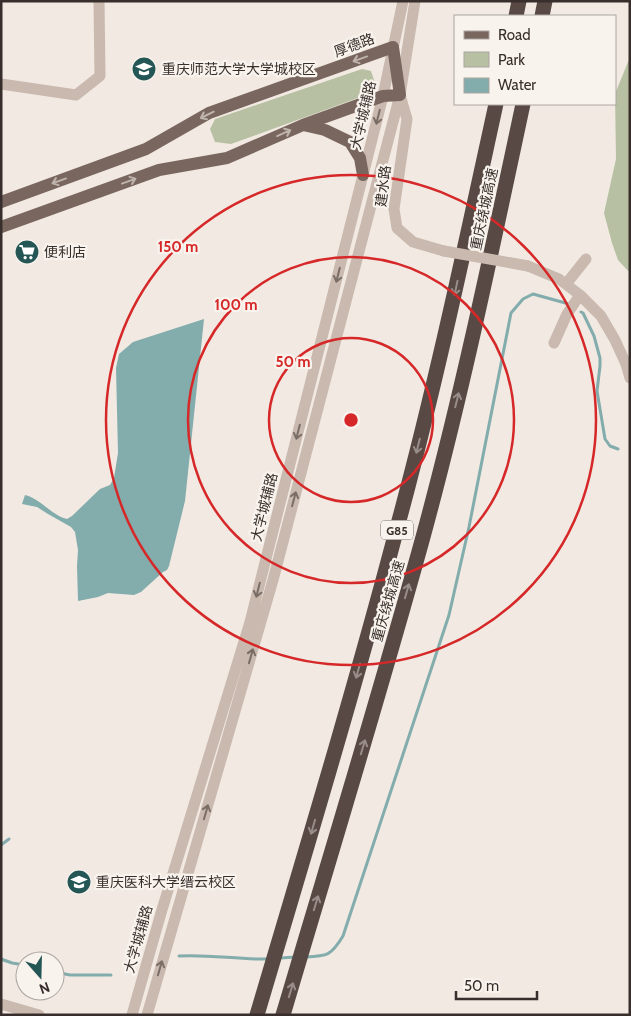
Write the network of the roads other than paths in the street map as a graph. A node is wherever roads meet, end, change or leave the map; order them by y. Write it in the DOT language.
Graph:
graph roads {
  1 [pos="99,1"];
  2 [pos="403,1"];
  3 [pos="415,1"];
  4 [pos="519,1"];
  5 [pos="545,1"];
  6 [pos="516,15"];
  7 [pos="542,15"];
  8 [pos="393,47"];
  9 [pos="1,84"];
  10 [pos="400,95"];
  11 [pos="383,96"];
  12 [pos="496,105"];
  13 [pos="523,105"];
  14 [pos="303,125"];
  15 [pos="363,175"];
  16 [pos="1,202"];
  17 [pos="1,227"];
  18 [pos="586,259"];
  19 [pos="566,284"];
  20 [pos="580,295"];
  21 [pos="615,340"];
  22 [pos="554,343"];
  23 [pos="630,349"];
  24 [pos="630,378"];
  25 [pos="1,1004"];
  26 [pos="38,1015"];
  27 [pos="132,1015"];
  28 [pos="147,1015"];
  29 [pos="257,1015"];
  30 [pos="283,1015"];
  1 -- 9 [label="street"];
  2 -- 8 [label="street, 大学城辅路"];
  3 -- 10 [label="street, 大学城辅路"];
  4 -- 6 [label="highway"];
  5 -- 7 [label="highway"];
  8 -- 10 [label="main road, 厚德路"];
  8 -- 11 [label="street, 大学城辅路"];
  8 -- 16 [label="main road, 厚德路, one-way"];
  10 -- 11 [label="main road"];
  10 -- 19 [label="street, 建水路, bridge"];
  28 -- 10 [label="street, 大学城辅路, one-way"];
  11 -- 14 [label="main road"];
  11 -- 15 [label="street, 大学城辅路, one-way"];
  12 -- 29 [label="highway, 重庆绕城高速 / G85, one-way"];
  30 -- 13 [label="highway, 重庆绕城高速 / G85, one-way"];
  14 -- 15 [label="main road"];
  17 -- 14 [label="main road, one-way"];
  15 -- 27 [label="street, 大学城辅路, one-way"];
  18 -- 19 [label="street"];
  19 -- 20 [label="street"];
  20 -- 21 [label="street"];
  20 -- 22 [label="street"];
  21 -- 23 [label="street"];
  21 -- 24 [label="street"];
  25 -- 26 [label="street"];
}
